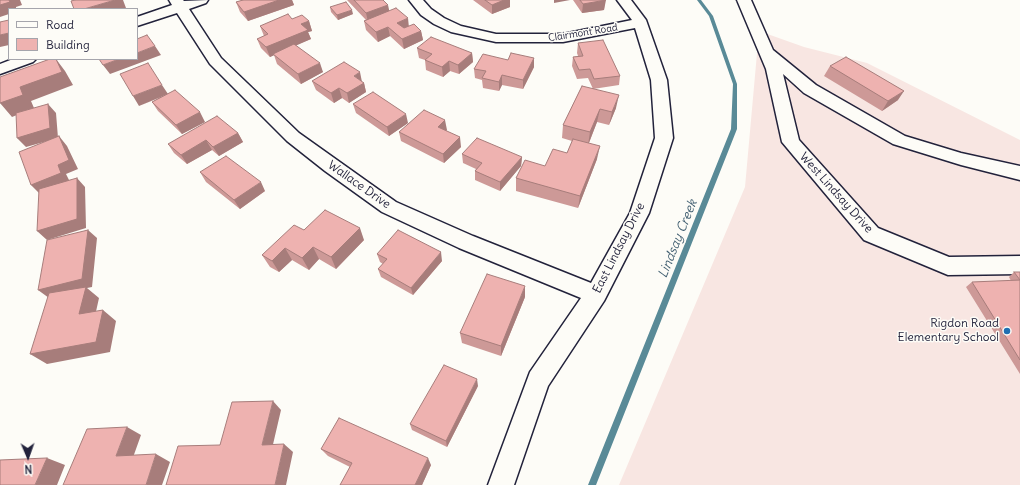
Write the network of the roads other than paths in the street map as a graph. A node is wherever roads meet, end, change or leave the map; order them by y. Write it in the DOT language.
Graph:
graph roads {
  1 [pos="201,0"];
  2 [pos="416,0"];
  3 [pos="624,0"];
  4 [pos="744,0"];
  5 [pos="179,3"];
  6 [pos="138,22"];
  7 [pos="641,23"];
  8 [pos="767,52"];
  9 [pos="25,60"];
  10 [pos="0,68"];
  11 [pos="1020,173"];
  12 [pos="1020,265"];
  13 [pos="596,294"];
  14 [pos="501,485"];
  1 -- 5 [label="street"];
  2 -- 7 [label="street, Clairmont Road"];
  3 -- 7 [label="street, East Lindsay Drive"];
  4 -- 8 [label="street, West Lindsay Drive"];
  5 -- 6 [label="street"];
  5 -- 13 [label="street, Wallace Drive"];
  7 -- 13 [label="street, East Lindsay Drive"];
  8 -- 11 [label="street, West Lindsay Drive"];
  8 -- 12 [label="street, West Lindsay Drive"];
  9 -- 10 [label="street"];
  13 -- 14 [label="street, East Lindsay Drive"];
}
